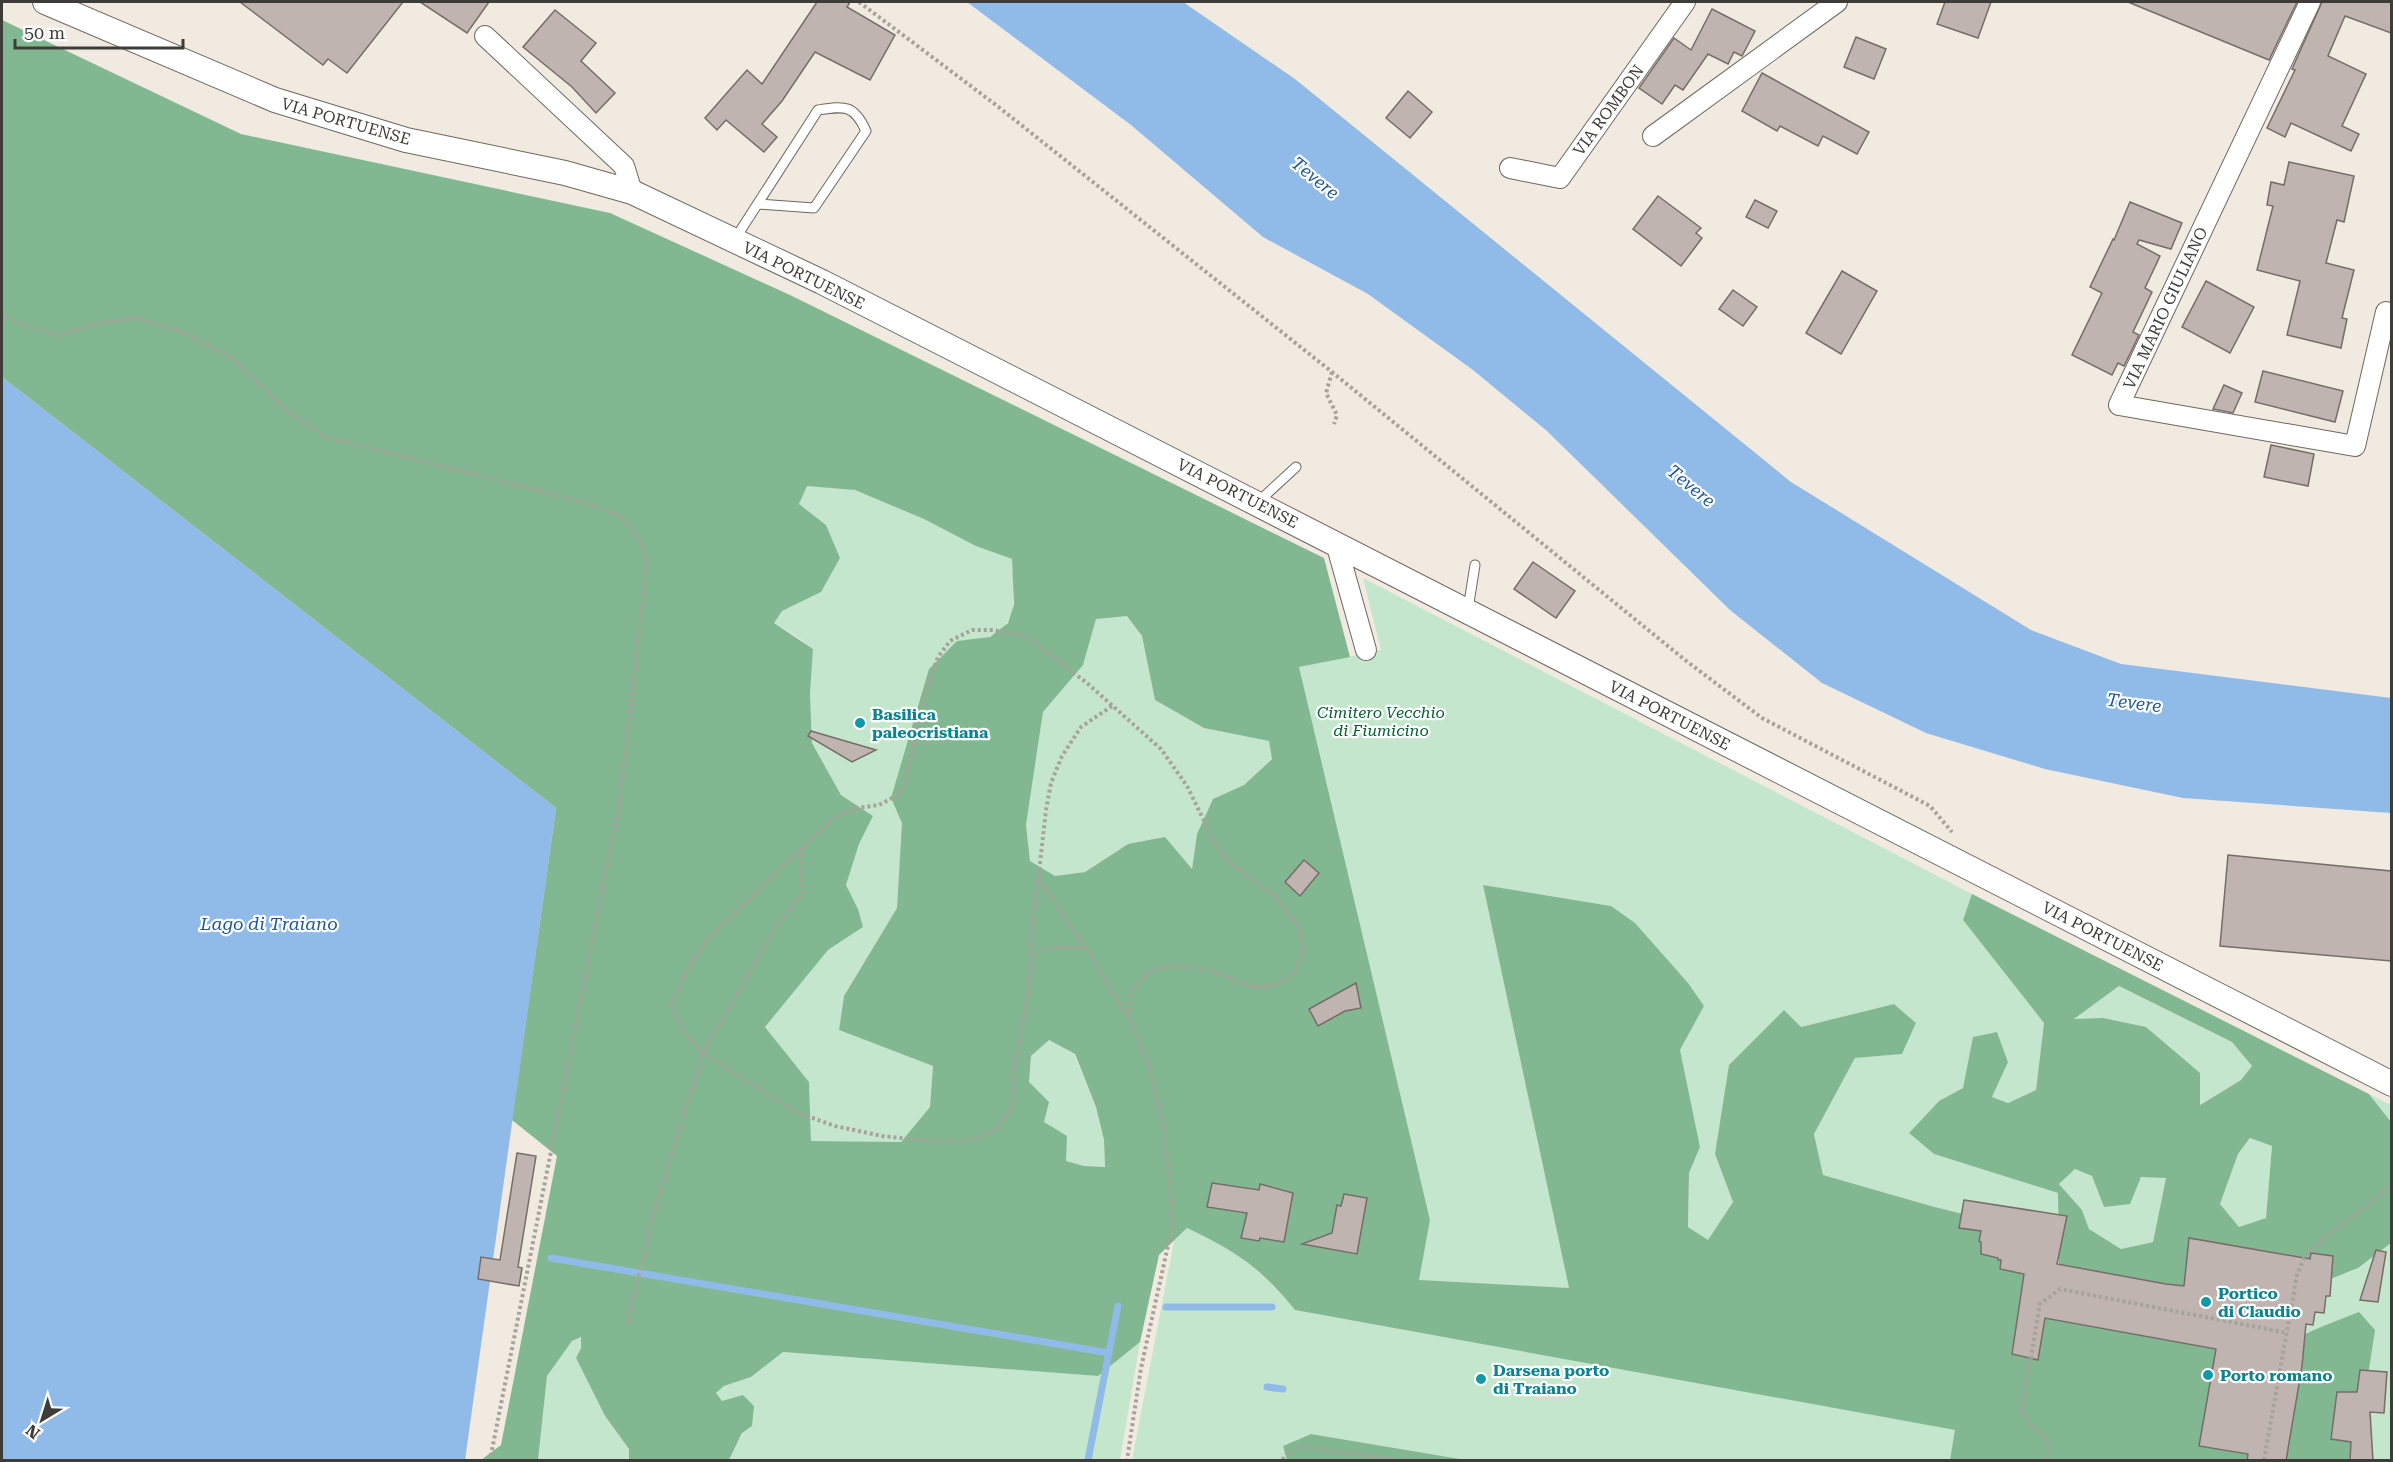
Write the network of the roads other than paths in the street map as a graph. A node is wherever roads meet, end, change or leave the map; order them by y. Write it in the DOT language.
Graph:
graph roads {
  1 [pos="45,2"];
  2 [pos="1685,2"];
  3 [pos="1837,2"];
  4 [pos="2310,2"];
  5 [pos="485,36"];
  6 [pos="1653,136"];
  7 [pos="1510,168"];
  8 [pos="632,192"];
  9 [pos="758,204"];
  10 [pos="734,241"];
  11 [pos="2386,312"];
  12 [pos="1296,467"];
  13 [pos="1256,503"];
  14 [pos="1336,543"];
  15 [pos="1475,566"];
  16 [pos="1468,611"];
  17 [pos="1366,650"];
  18 [pos="2391,1084"];
  1 -- 8 [label="street, VIA PORTUENSE"];
  2 -- 7 [label="street, VIA ROMBON"];
  3 -- 6 [label="street"];
  4 -- 11 [label="street, VIA MARIO GIULIANO"];
  5 -- 8 [label="street"];
  8 -- 10 [label="street, VIA PORTUENSE"];
  9 -- 9 [label="lane"];
  9 -- 10 [label="lane"];
  10 -- 13 [label="street, VIA PORTUENSE"];
  12 -- 13 [label="lane"];
  13 -- 14 [label="street, VIA PORTUENSE"];
  14 -- 16 [label="street, VIA PORTUENSE"];
  14 -- 17 [label="street"];
  15 -- 16 [label="lane"];
  16 -- 18 [label="street, VIA PORTUENSE"];
}
